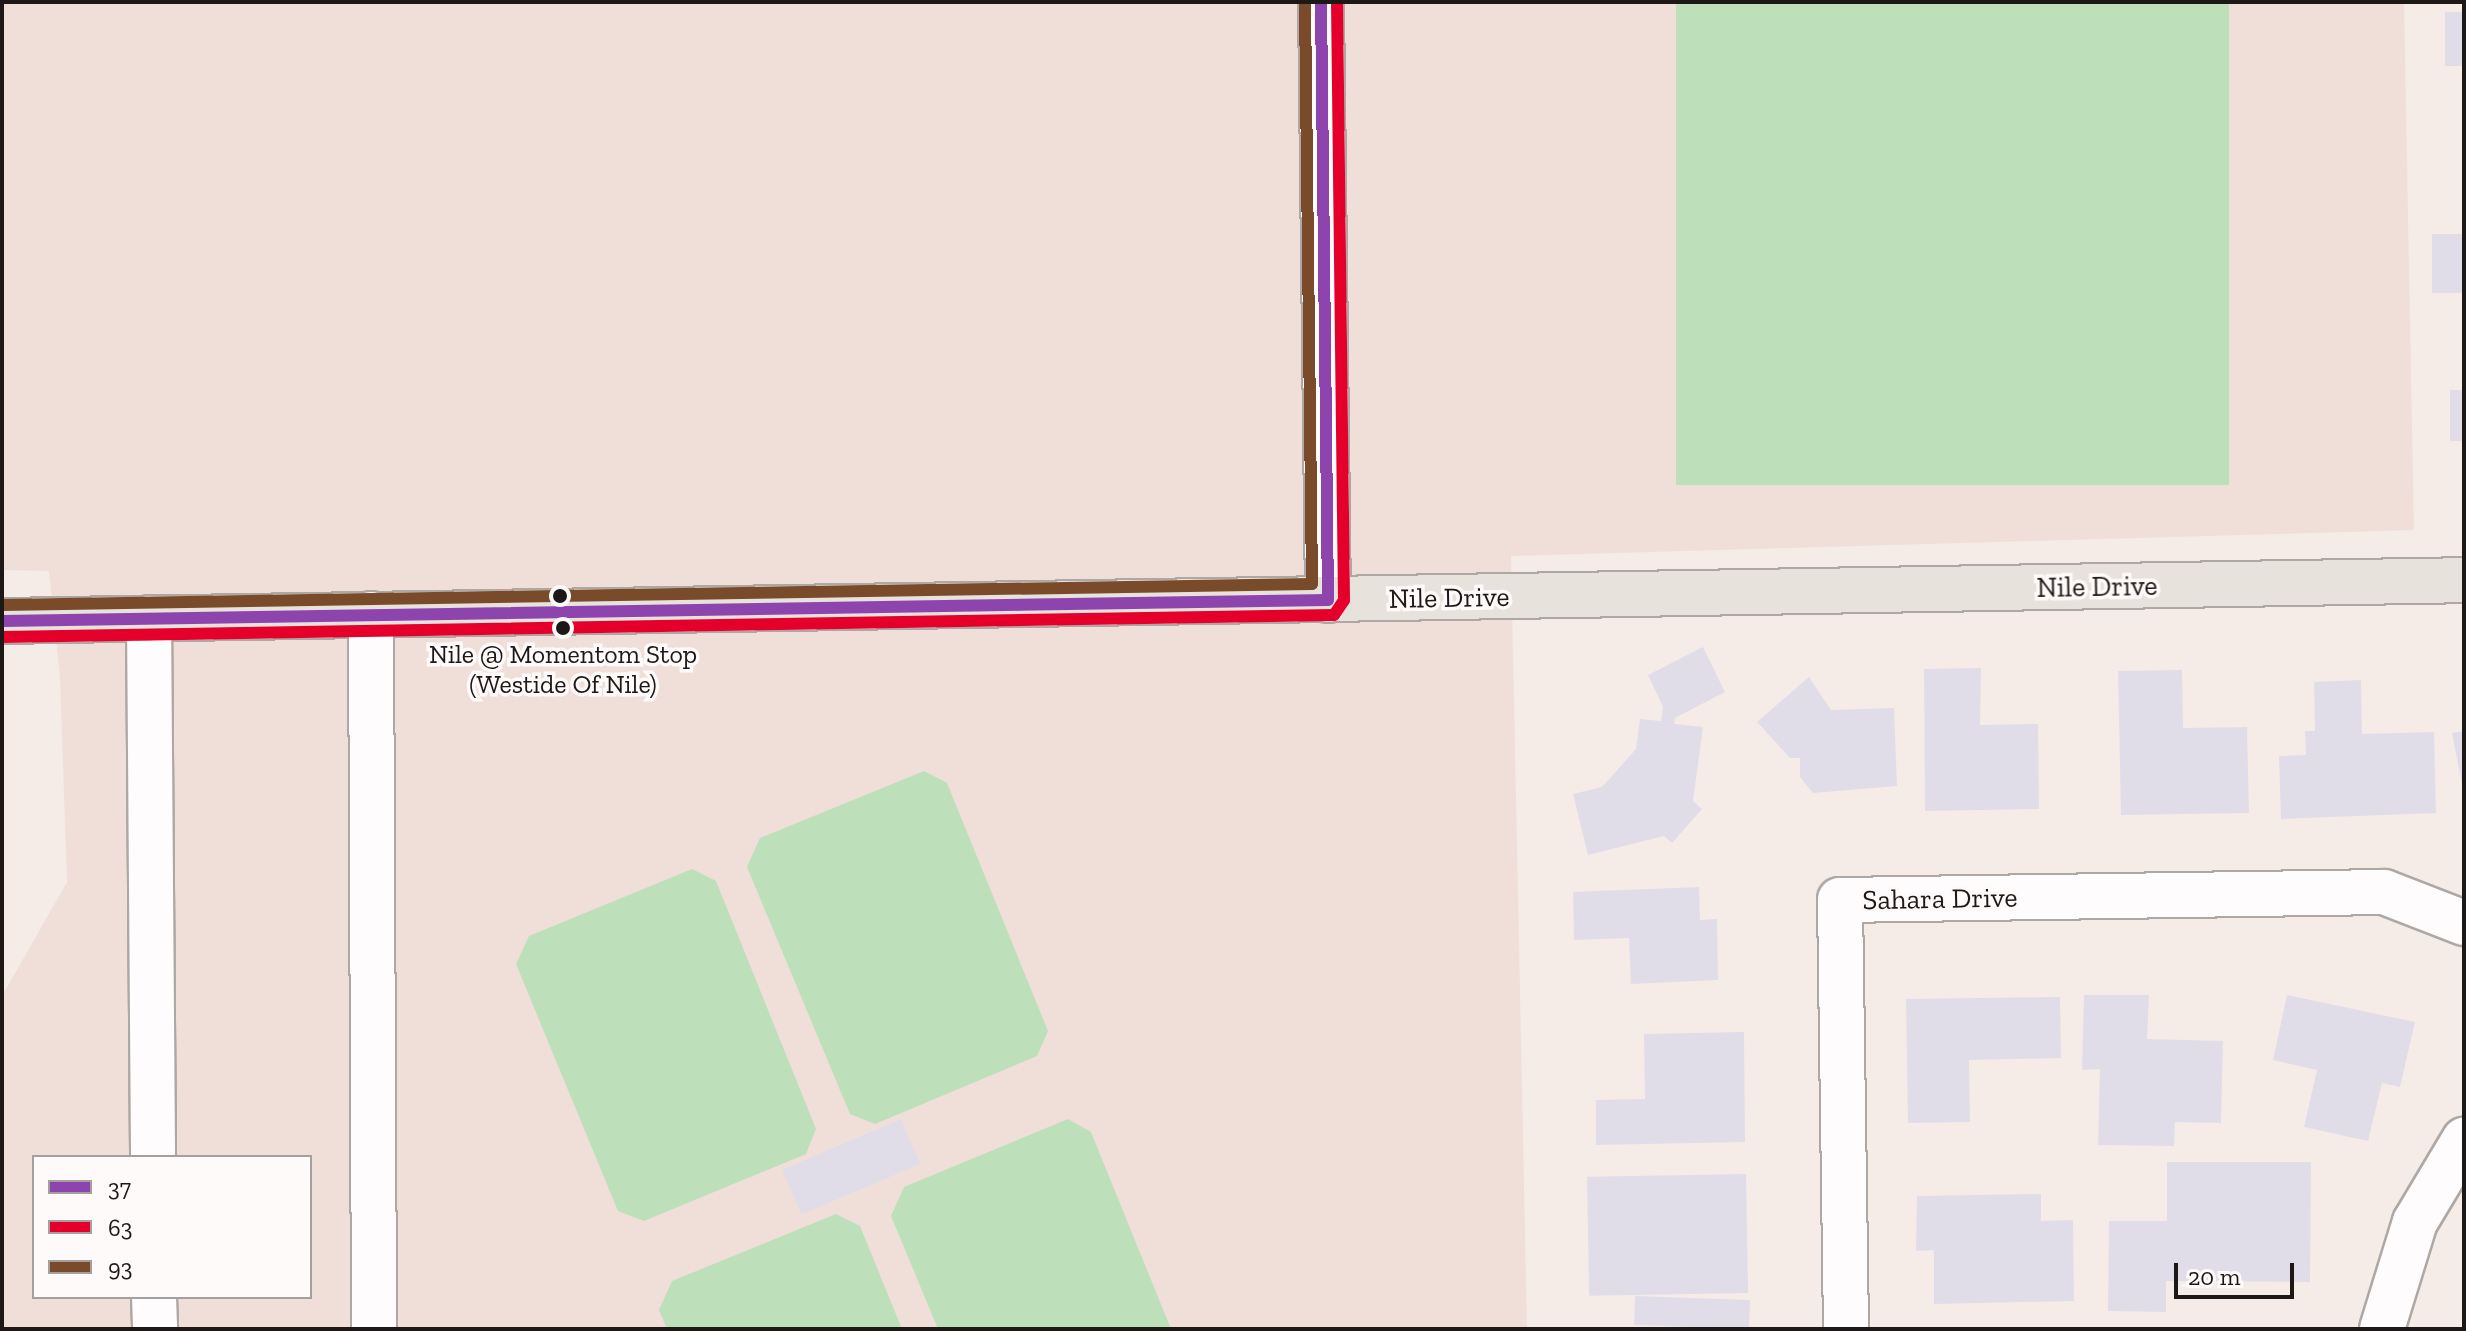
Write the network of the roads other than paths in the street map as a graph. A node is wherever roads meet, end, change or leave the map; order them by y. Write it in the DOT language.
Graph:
graph roads {
  1 [pos="1321,2"];
  2 [pos="2464,580"];
  3 [pos="1328,600"];
  4 [pos="371,614"];
  5 [pos="149,618"];
  6 [pos="2,621"];
  7 [pos="2464,923"];
  8 [pos="2464,1140"];
  9 [pos="153,1155"];
  10 [pos="154,1299"];
  11 [pos="155,1329"];
  12 [pos="374,1329"];
  13 [pos="1846,1329"];
  14 [pos="2382,1329"];
  1 -- 3 [label="street"];
  2 -- 3 [label="main road, Nile Drive"];
  3 -- 4 [label="main road, Nile Drive"];
  4 -- 5 [label="main road, Nile Drive"];
  4 -- 12 [label="street"];
  5 -- 6 [label="main road, Nile Drive"];
  5 -- 9 [label="street"];
  7 -- 13 [label="street, Sahara Drive"];
  8 -- 14 [label="street"];
  10 -- 11 [label="street"];
}
